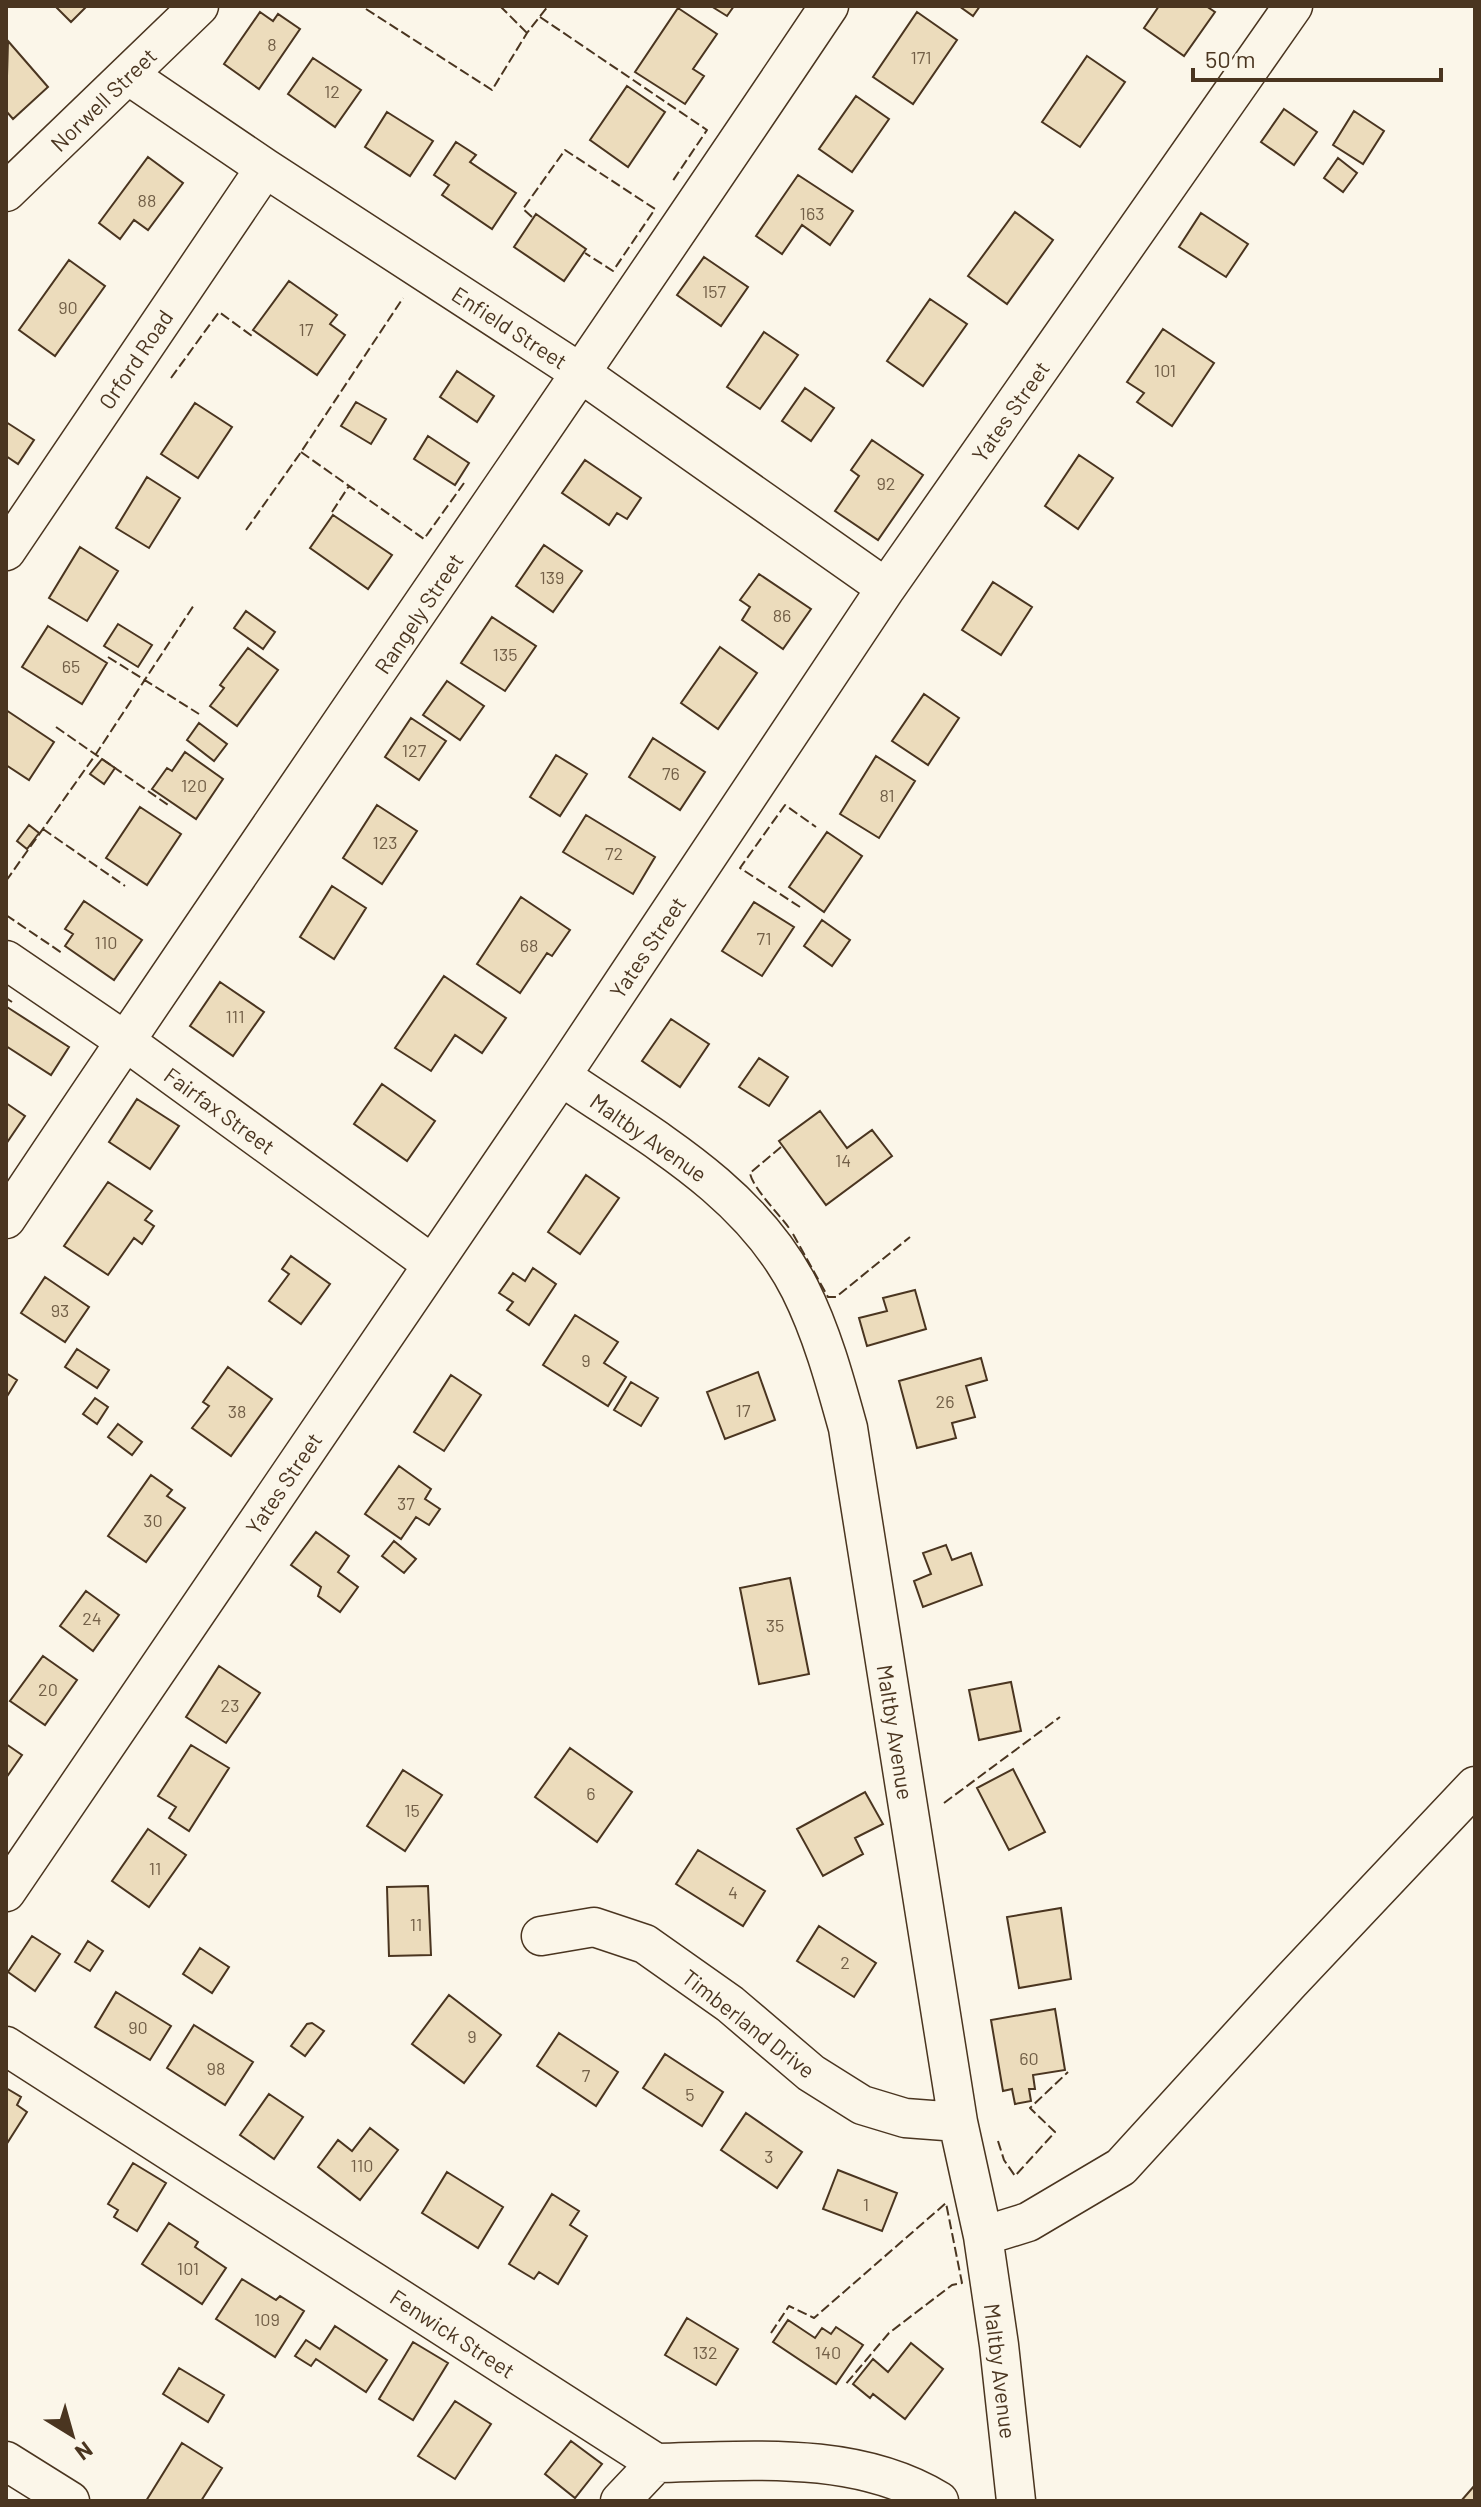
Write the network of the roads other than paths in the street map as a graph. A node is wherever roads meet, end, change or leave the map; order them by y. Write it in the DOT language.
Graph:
graph roads {
  1 [pos="199,6"];
  2 [pos="829,6"];
  3 [pos="1293,6"];
  4 [pos="128,75"];
  5 [pos="265,168"];
  6 [pos="6,192"];
  7 [pos="582,374"];
  8 [pos="6,551"];
  9 [pos="886,588"];
  10 [pos="6,960"];
  11 [pos="125,1041"];
  12 [pos="561,1076"];
  13 [pos="6,1219"];
  14 [pos="432,1264"];
  15 [pos="1475,1786"];
  16 [pos="6,1892"];
  17 [pos="541,1936"];
  18 [pos="6,2046"];
  19 [pos="958,2122"];
  20 [pos="983,2236"];
  21 [pos="6,2461"];
  22 [pos="656,2463"];
  23 [pos="70,2501"];
  24 [pos="620,2501"];
  25 [pos="939,2501"];
  26 [pos="1016,2501"];
  1 -- 4 [label="street, Norwell Street"];
  2 -- 7 [label="street, Rangely Street"];
  3 -- 9 [label="street, Yates Street"];
  4 -- 5 [label="street, Enfield Street"];
  4 -- 6 [label="street, Norwell Street"];
  5 -- 7 [label="street, Enfield Street"];
  5 -- 8 [label="street, Orford Road"];
  7 -- 9 [label="street, Enfield Street"];
  7 -- 11 [label="street, Rangely Street"];
  9 -- 12 [label="street, Yates Street"];
  10 -- 11 [label="street, Fairfax Street"];
  11 -- 13 [label="street, Rangely Street"];
  11 -- 14 [label="street, Fairfax Street"];
  12 -- 14 [label="street, Yates Street"];
  12 -- 19 [label="street, Maltby Avenue"];
  14 -- 16 [label="street, Yates Street"];
  15 -- 20 [label="street"];
  17 -- 19 [label="street, Timberland Drive"];
  18 -- 22 [label="street, Fenwick Street"];
  19 -- 20 [label="street, Maltby Avenue"];
  20 -- 26 [label="street, Maltby Avenue"];
  21 -- 23 [label="street"];
  22 -- 24 [label="street"];
  22 -- 25 [label="street"];
}
